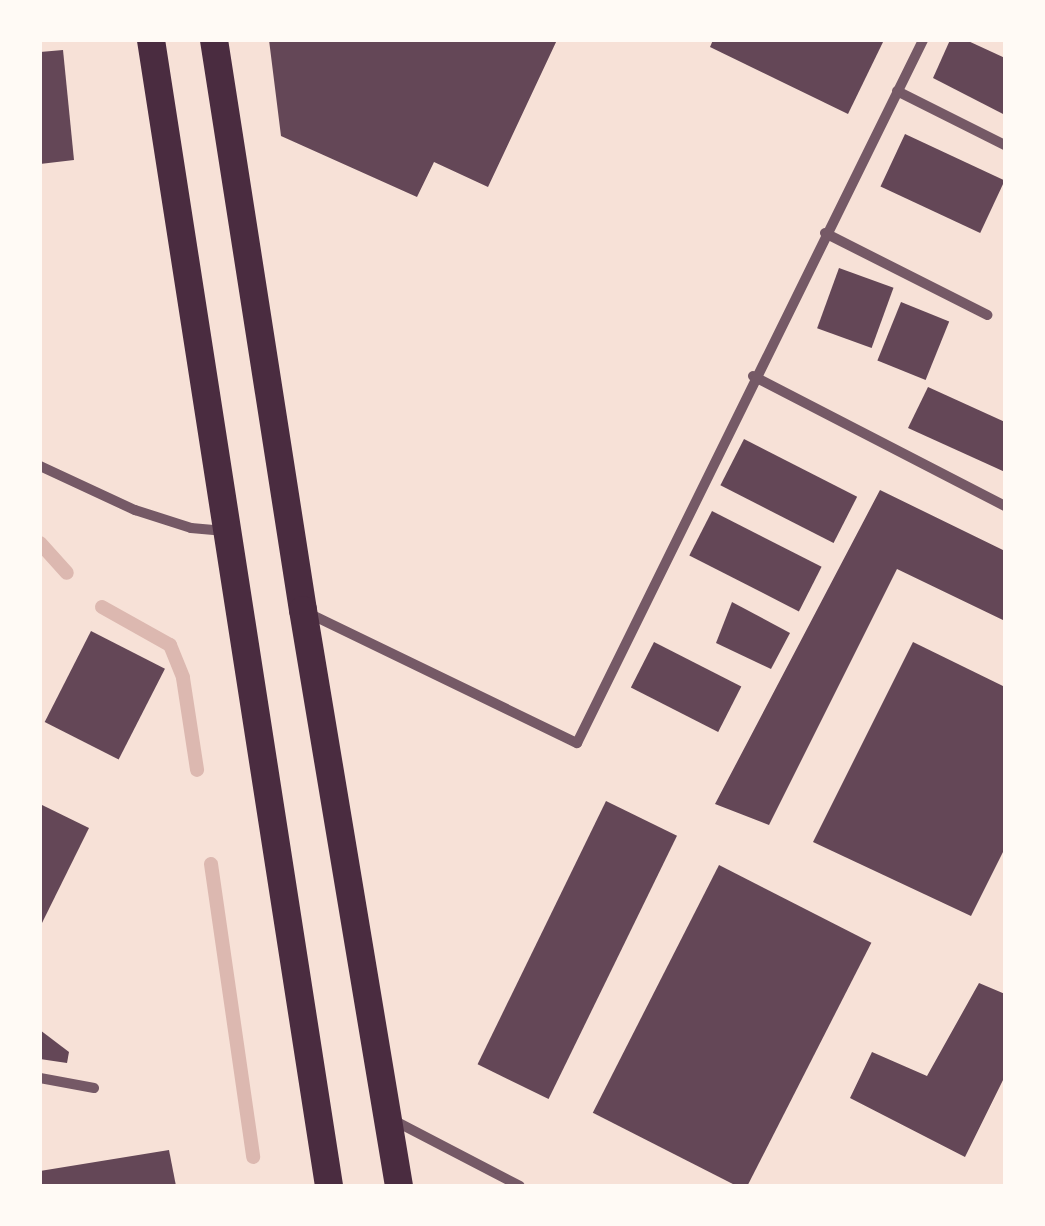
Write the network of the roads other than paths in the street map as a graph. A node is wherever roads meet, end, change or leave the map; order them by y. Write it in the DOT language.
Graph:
graph roads {
  1 [pos="152,40"];
  2 [pos="214,40"];
  3 [pos="923,40"];
  4 [pos="897,91"];
  5 [pos="1005,145"];
  6 [pos="826,233"];
  7 [pos="987,314"];
  8 [pos="753,376"];
  9 [pos="40,466"];
  10 [pos="1005,506"];
  11 [pos="231,532"];
  12 [pos="303,610"];
  13 [pos="40,1078"];
  14 [pos="94,1088"];
  15 [pos="388,1118"];
  16 [pos="329,1186"];
  17 [pos="400,1186"];
  18 [pos="520,1186"];
  1 -- 11 [label="highway"];
  2 -- 12 [label="highway"];
  3 -- 4 [label="street"];
  4 -- 5 [label="street"];
  4 -- 6 [label="street"];
  6 -- 7 [label="street"];
  6 -- 8 [label="street"];
  8 -- 10 [label="street"];
  8 -- 12 [label="street"];
  9 -- 11 [label="street"];
  11 -- 16 [label="highway"];
  12 -- 15 [label="highway"];
  13 -- 14 [label="street"];
  15 -- 17 [label="highway"];
  15 -- 18 [label="street"];
}
